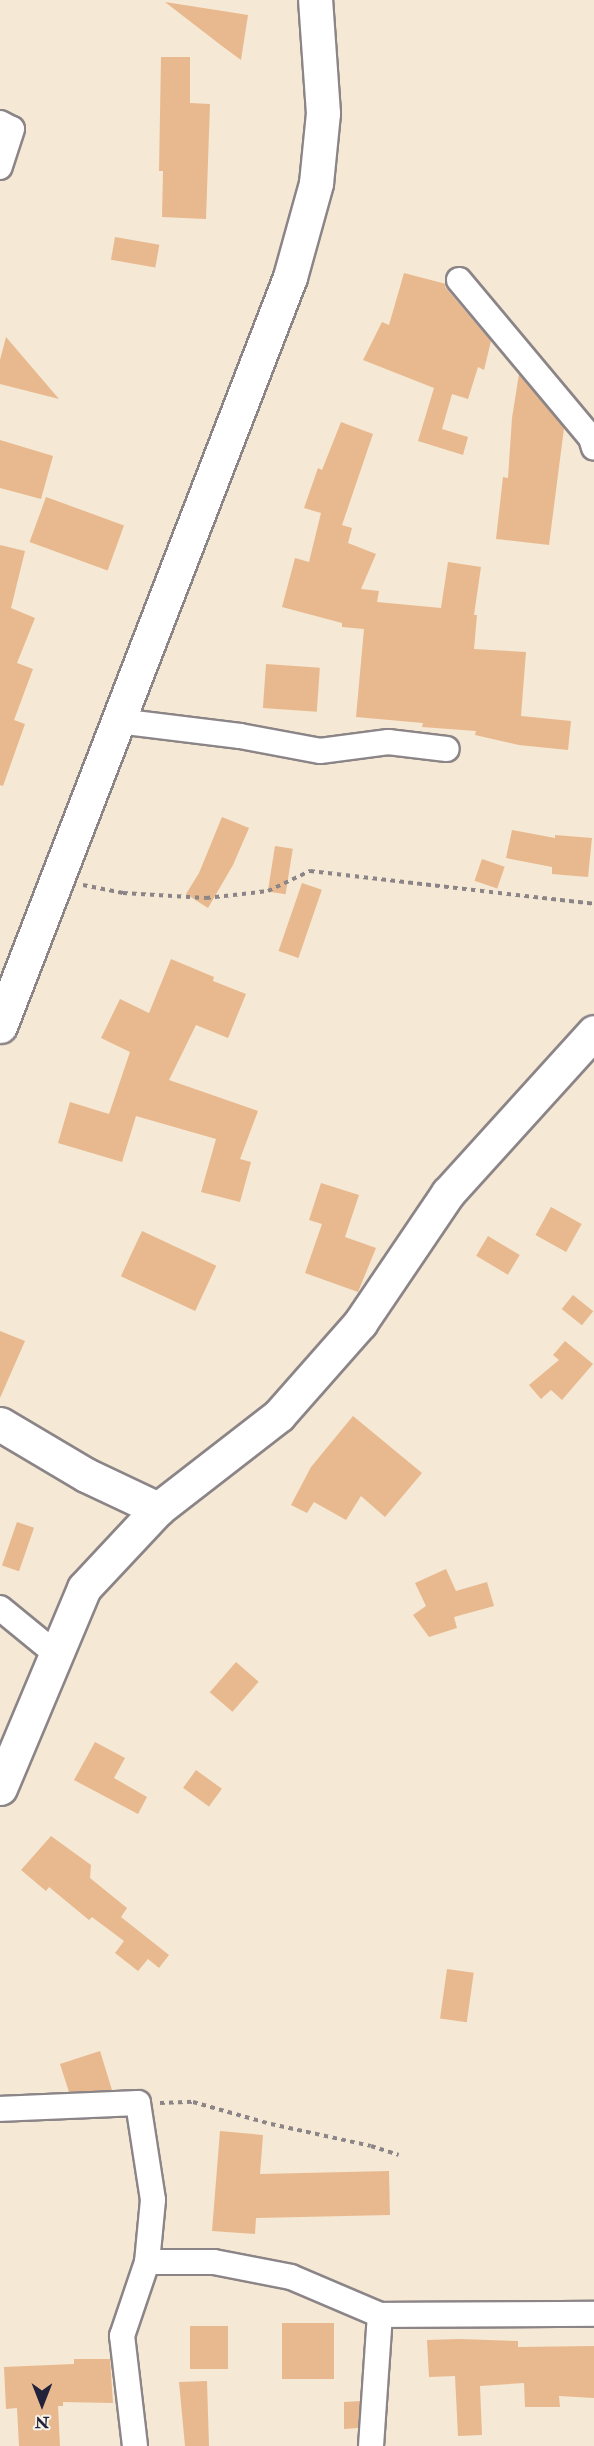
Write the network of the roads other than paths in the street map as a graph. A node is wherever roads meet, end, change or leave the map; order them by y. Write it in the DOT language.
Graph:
graph roads {
  1 [pos="315,0"];
  2 [pos="0,123"];
  3 [pos="0,167"];
  4 [pos="459,280"];
  5 [pos="594,448"];
  6 [pos="118,721"];
  7 [pos="447,749"];
  8 [pos="0,1026"];
  9 [pos="594,1032"];
  10 [pos="0,1424"];
  11 [pos="158,1509"];
  12 [pos="0,1608"];
  13 [pos="56,1653"];
  14 [pos="0,1788"];
  15 [pos="0,2109"];
  16 [pos="147,2262"];
  17 [pos="594,2314"];
  18 [pos="380,2315"];
  19 [pos="135,2446"];
  20 [pos="371,2446"];
  1 -- 6 [label="street"];
  2 -- 3 [label="street"];
  4 -- 5 [label="street"];
  6 -- 7 [label="street"];
  6 -- 8 [label="street"];
  9 -- 11 [label="street"];
  10 -- 11 [label="street"];
  11 -- 13 [label="street"];
  12 -- 13 [label="street"];
  13 -- 14 [label="street"];
  15 -- 16 [label="street"];
  16 -- 18 [label="street"];
  16 -- 19 [label="street"];
  17 -- 18 [label="street"];
  18 -- 20 [label="street"];
}
